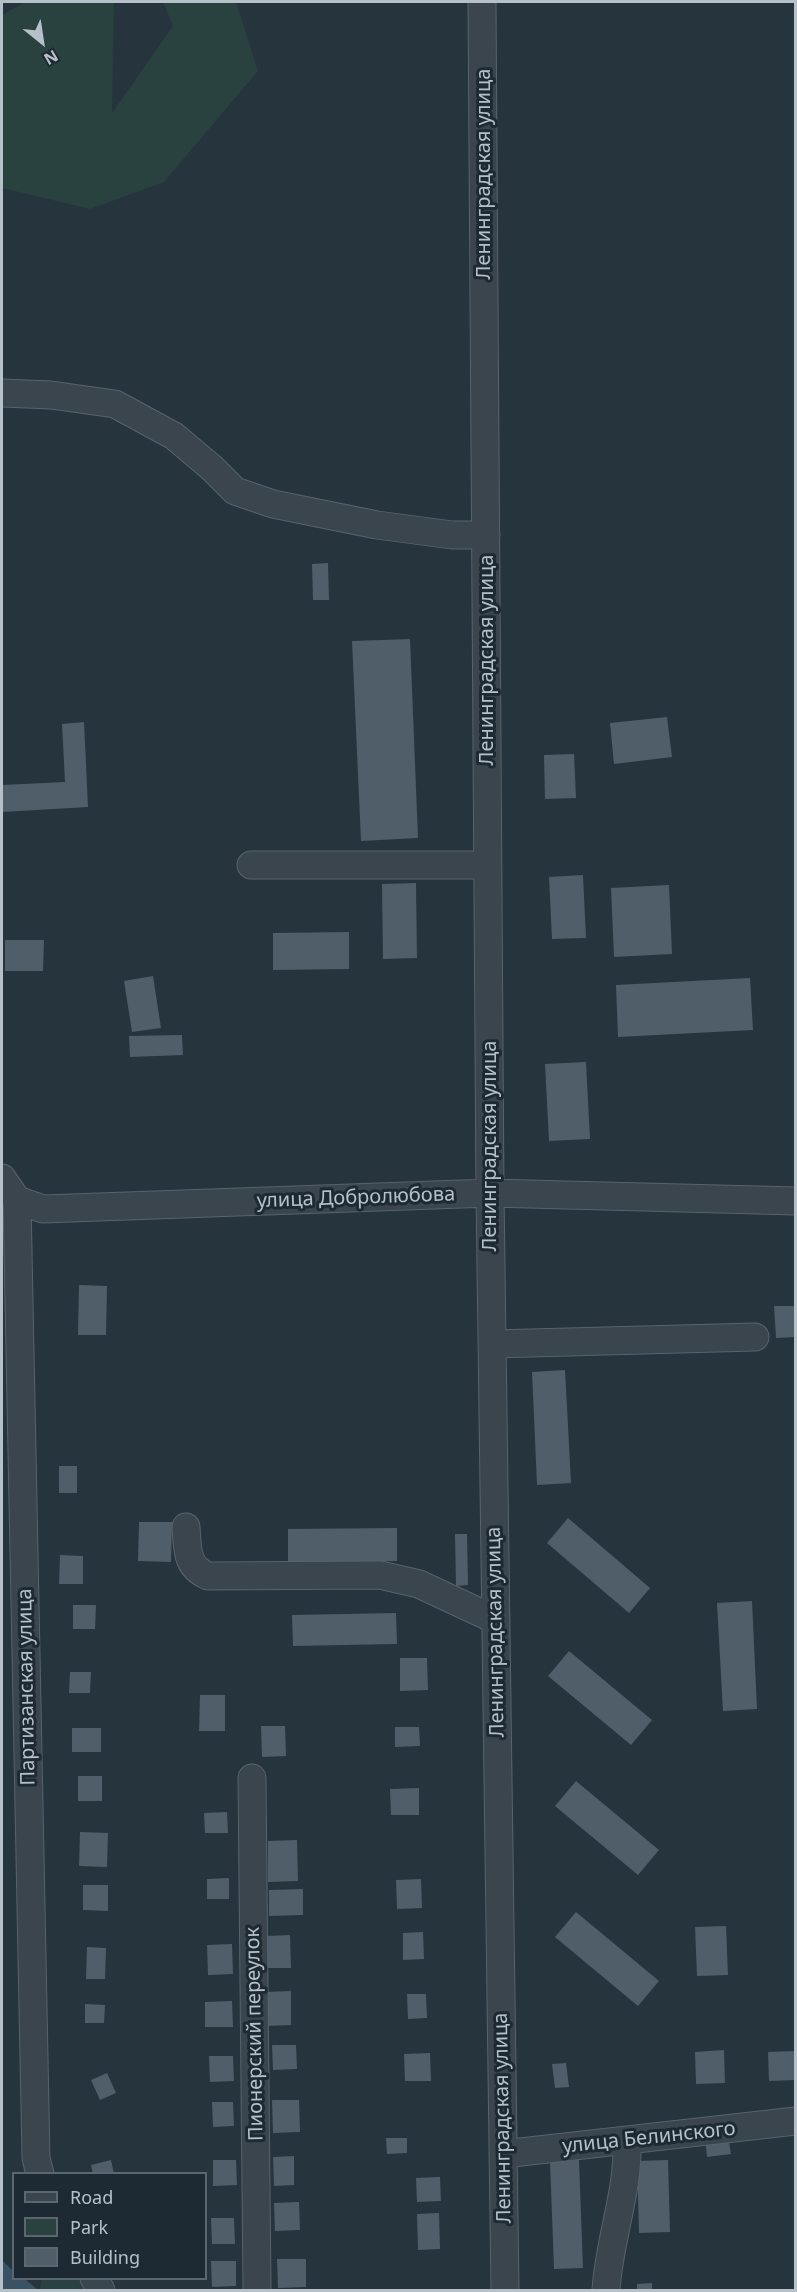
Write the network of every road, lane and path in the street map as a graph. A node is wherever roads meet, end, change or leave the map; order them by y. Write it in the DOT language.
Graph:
graph roads {
  1 [pos="482,2"];
  2 [pos="2,393"];
  3 [pos="486,535"];
  4 [pos="251,865"];
  5 [pos="488,866"];
  6 [pos="2,1178"];
  7 [pos="490,1193"];
  8 [pos="17,1200"];
  9 [pos="795,1201"];
  10 [pos="755,1337"];
  11 [pos="493,1344"];
  12 [pos="186,1527"];
  13 [pos="496,1620"];
  14 [pos="252,1778"];
  15 [pos="795,2121"];
  16 [pos="627,2140"];
  17 [pos="504,2154"];
  18 [pos="40,2172"];
  19 [pos="257,2290"];
  20 [pos="505,2290"];
  21 [pos="606,2290"];
  1 -- 3 [label="street, Ленинградская улица"];
  2 -- 3 [label="street"];
  3 -- 5 [label="street, Ленинградская улица"];
  4 -- 5 [label="street"];
  5 -- 7 [label="street, Ленинградская улица"];
  6 -- 8 [label="street"];
  7 -- 8 [label="street, улица Добролюбова"];
  7 -- 9 [label="street, улица Добролюбова"];
  7 -- 11 [label="street, Ленинградская улица"];
  8 -- 18 [label="street, Партизанская улица"];
  10 -- 11 [label="street"];
  11 -- 13 [label="street, Ленинградская улица"];
  12 -- 13 [label="street"];
  13 -- 17 [label="street, Ленинградская улица"];
  14 -- 19 [label="street, Пионерский переулок"];
  15 -- 16 [label="street, улица Белинского"];
  16 -- 17 [label="street, улица Белинского"];
  16 -- 21 [label="street"];
  17 -- 20 [label="street, Ленинградская улица"];
}
